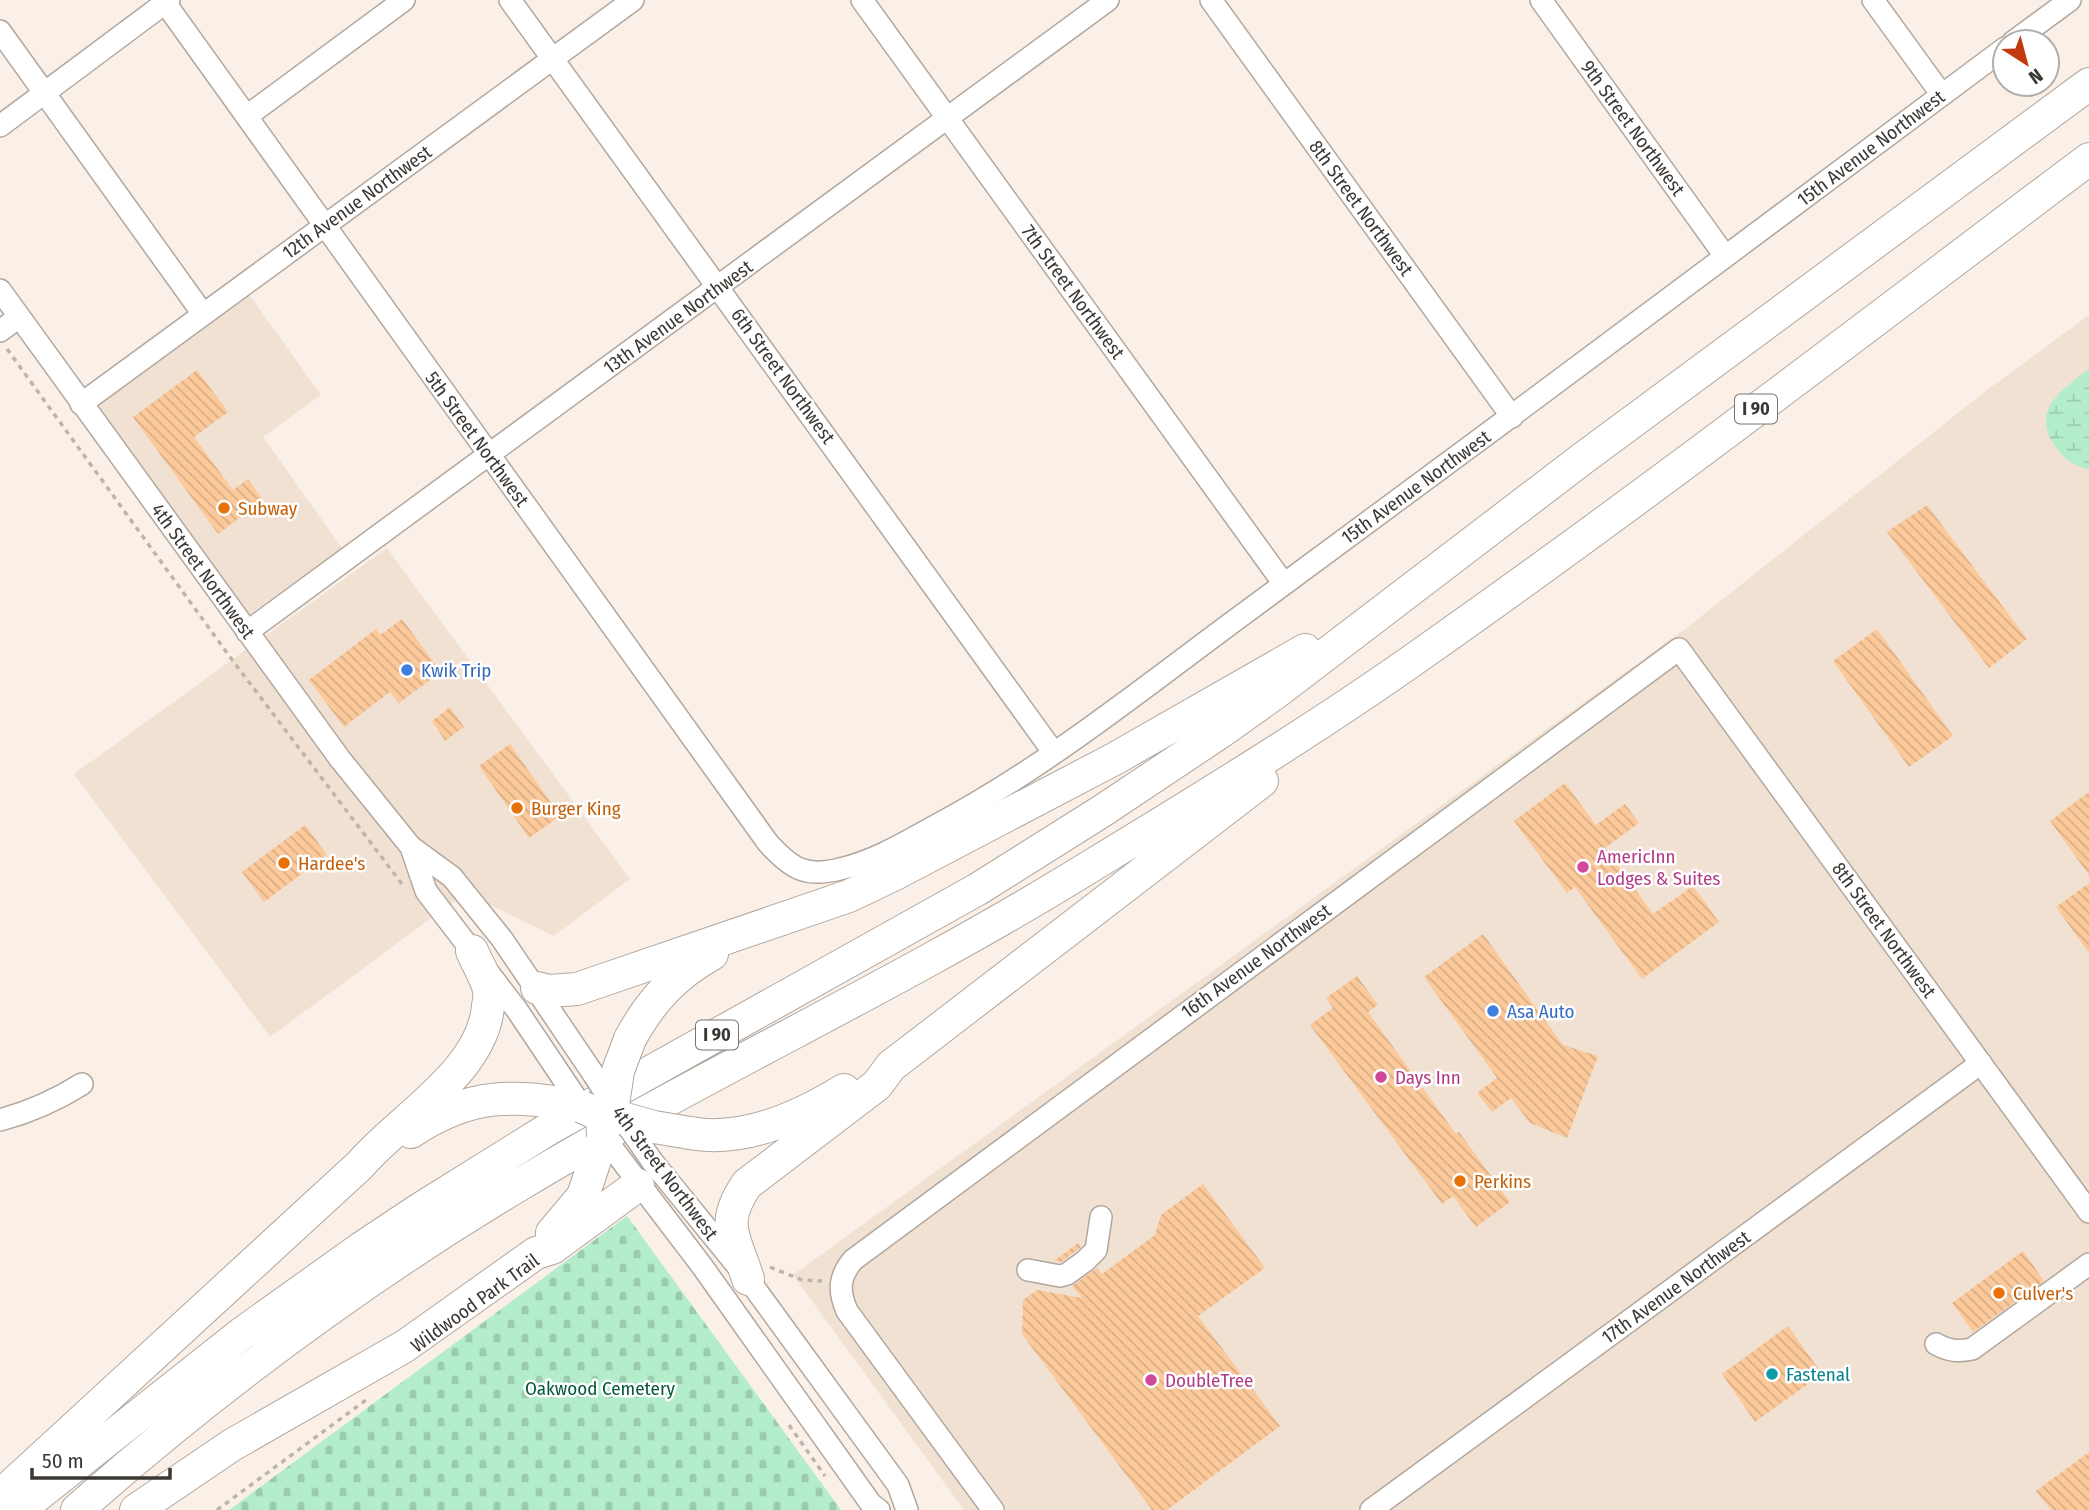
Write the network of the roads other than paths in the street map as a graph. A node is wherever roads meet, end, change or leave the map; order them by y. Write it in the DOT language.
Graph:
graph roads {
  1 [pos="404,0"];
  2 [pos="510,0"];
  3 [pos="633,0"];
  4 [pos="862,0"];
  5 [pos="1108,0"];
  6 [pos="1211,0"];
  7 [pos="1541,0"];
  8 [pos="1873,0"];
  9 [pos="2070,0"];
  10 [pos="165,1"];
  11 [pos="2032,28"];
  12 [pos="0,31"];
  13 [pos="1991,58"];
  14 [pos="552,59"];
  15 [pos="2083,89"];
  16 [pos="45,92"];
  17 [pos="1942,95"];
  18 [pos="247,116"];
  19 [pos="947,119"];
  20 [pos="0,126"];
  21 [pos="2089,159"];
  22 [pos="324,226"];
  23 [pos="1725,256"];
  24 [pos="719,287"];
  25 [pos="0,290"];
  26 [pos="203,314"];
  27 [pos="19,317"];
  28 [pos="0,331"];
  29 [pos="81,404"];
  30 [pos="1511,417"];
  31 [pos="489,456"];
  32 [pos="1427,578"];
  33 [pos="1284,584"];
  34 [pos="247,632"];
  35 [pos="1679,649"];
  36 [pos="1419,656"];
  37 [pos="1054,753"];
  38 [pos="411,847"];
  39 [pos="800,871"];
  40 [pos="793,915"];
  41 [pos="472,951"];
  42 [pos="537,988"];
  43 [pos="1981,1063"];
  44 [pos="891,1066"];
  45 [pos="82,1084"];
  46 [pos="607,1119"];
  47 [pos="0,1120"];
  48 [pos="360,1165"];
  49 [pos="2089,1212"];
  50 [pos="1101,1217"];
  51 [pos="536,1253"];
  52 [pos="2089,1264"];
  53 [pos="1028,1270"];
  54 [pos="748,1279"];
  55 [pos="1937,1344"];
  56 [pos="0,1496"];
  57 [pos="19,1510"];
  58 [pos="77,1510"];
  59 [pos="136,1510"];
  60 [pos="879,1510"];
  61 [pos="907,1510"];
  62 [pos="993,1510"];
  63 [pos="1371,1510"];
  1 -- 18 [label="street"];
  2 -- 14 [label="street, 6th Street Northwest"];
  3 -- 14 [label="street, 12th Avenue Northwest"];
  4 -- 19 [label="street, 7th Street Northwest"];
  5 -- 19 [label="street, 13th Avenue Northwest"];
  6 -- 30 [label="street, 8th Street Northwest"];
  7 -- 23 [label="street, 9th Street Northwest"];
  8 -- 17 [label="street"];
  9 -- 11 [label="street"];
  10 -- 16 [label="street"];
  10 -- 18 [label="street, 5th Street Northwest"];
  12 -- 16 [label="street"];
  13 -- 17 [label="street, 15th Avenue Northwest"];
  14 -- 22 [label="street, 12th Avenue Northwest"];
  14 -- 24 [label="street, 6th Street Northwest"];
  15 -- 32 [label="highway, I 90"];
  16 -- 20 [label="street"];
  16 -- 26 [label="street"];
  17 -- 23 [label="street, 15th Avenue Northwest"];
  18 -- 22 [label="street, 5th Street Northwest"];
  19 -- 24 [label="street, 13th Avenue Northwest"];
  19 -- 33 [label="street, 7th Street Northwest"];
  21 -- 36 [label="highway, I 90"];
  22 -- 26 [label="street, 12th Avenue Northwest"];
  22 -- 31 [label="street, 5th Street Northwest"];
  23 -- 30 [label="street, 15th Avenue Northwest"];
  24 -- 31 [label="street, 13th Avenue Northwest"];
  24 -- 37 [label="street, 6th Street Northwest"];
  25 -- 27 [label="street, 4th Street Northwest"];
  26 -- 29 [label="street, 12th Avenue Northwest"];
  27 -- 28 [label="street"];
  27 -- 29 [label="street, 4th Street Northwest"];
  29 -- 34 [label="street, 4th Street Northwest"];
  30 -- 33 [label="street, 15th Avenue Northwest"];
  31 -- 34 [label="street, 13th Avenue Northwest"];
  31 -- 39 [label="street, 5th Street Northwest"];
  32 -- 40 [label="highway"];
  32 -- 57 [label="highway, I 90"];
  33 -- 37 [label="street, 15th Avenue Northwest"];
  34 -- 38 [label="street, 4th Street Northwest"];
  35 -- 43 [label="street, 8th Street Northwest"];
  35 -- 62 [label="street, 16th Avenue Northwest"];
  36 -- 44 [label="highway"];
  36 -- 58 [label="highway, I 90"];
  37 -- 39 [label="street, 15th Avenue Northwest"];
  38 -- 41 [label="street, 4th Street Northwest"];
  38 -- 42 [label="street, 4th Street Northwest"];
  40 -- 42 [label="highway"];
  40 -- 46 [label="highway, bridge"];
  41 -- 46 [label="street, 4th Street Northwest"];
  41 -- 48 [label="highway"];
  42 -- 46 [label="street, 4th Street Northwest"];
  43 -- 49 [label="street, 8th Street Northwest"];
  43 -- 63 [label="street, 17th Avenue Northwest"];
  44 -- 46 [label="highway, bridge"];
  44 -- 54 [label="highway"];
  45 -- 47 [label="street"];
  46 -- 48 [label="highway"];
  46 -- 51 [label="highway"];
  46 -- 51 [label="highway"];
  46 -- 54 [label="street, 4th Street Northwest"];
  46 -- 60 [label="street, 4th Street Northwest"];
  48 -- 56 [label="highway"];
  50 -- 53 [label="street"];
  51 -- 59 [label="highway"];
  52 -- 55 [label="street"];
  54 -- 61 [label="street, 4th Street Northwest"];
}
